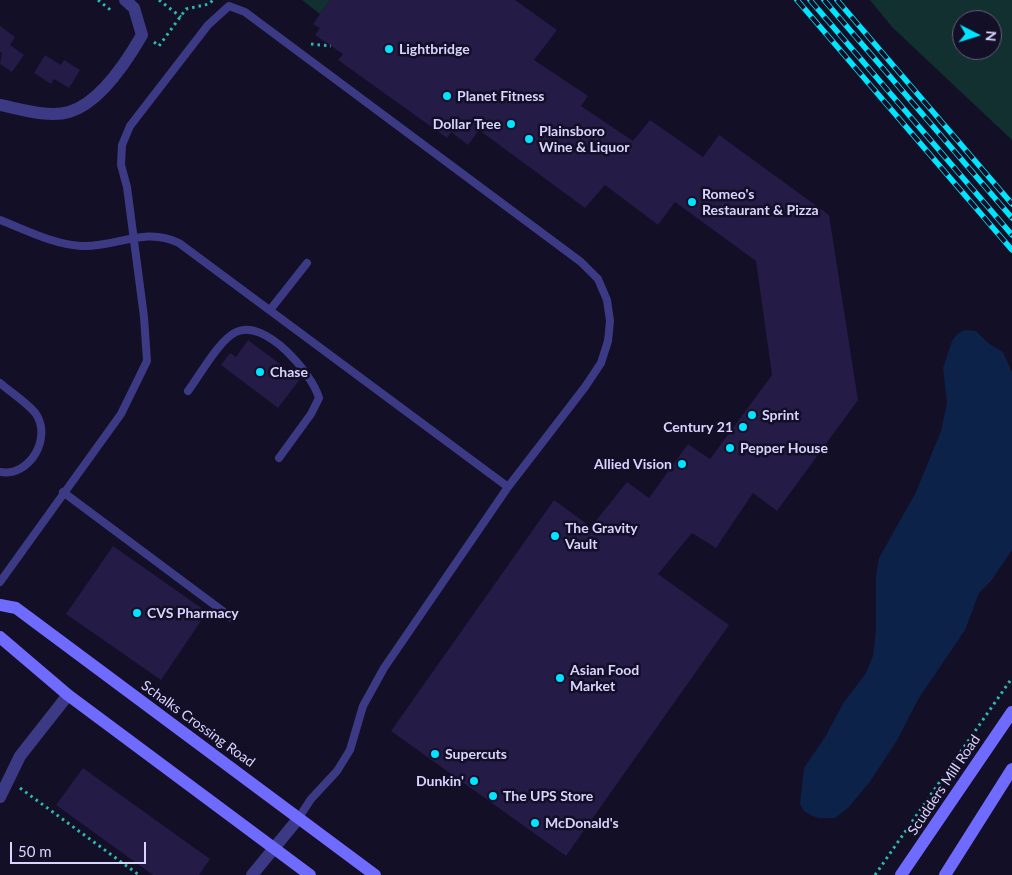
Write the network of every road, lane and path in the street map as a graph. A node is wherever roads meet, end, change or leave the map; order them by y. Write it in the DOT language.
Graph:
graph roads {
  1 [pos="125,0"];
  2 [pos="159,0"];
  3 [pos="213,0"];
  4 [pos="230,3"];
  5 [pos="0,105"];
  6 [pos="0,220"];
  7 [pos="133,238"];
  8 [pos="307,262"];
  9 [pos="270,310"];
  10 [pos="0,383"];
  11 [pos="188,391"];
  12 [pos="279,458"];
  13 [pos="0,472"];
  14 [pos="508,487"];
  15 [pos="63,492"];
  16 [pos="0,582"];
  17 [pos="0,605"];
  18 [pos="232,618"];
  19 [pos="0,636"];
  20 [pos="1012,678"];
  21 [pos="68,695"];
  22 [pos="1012,712"];
  23 [pos="1012,769"];
  24 [pos="19,787"];
  25 [pos="0,797"];
  26 [pos="298,819"];
  27 [pos="275,848"];
  28 [pos="139,874"];
  29 [pos="252,875"];
  30 [pos="310,875"];
  31 [pos="375,875"];
  32 [pos="875,875"];
  33 [pos="901,875"];
  34 [pos="946,875"];
  1 -- 5 [label="street"];
  2 -- 3 [label="path"];
  4 -- 7 [label="lane"];
  4 -- 14 [label="lane"];
  6 -- 7 [label="lane"];
  7 -- 9 [label="lane"];
  7 -- 15 [label="lane"];
  8 -- 9 [label="lane"];
  9 -- 14 [label="lane"];
  10 -- 13 [label="lane"];
  11 -- 12 [label="lane"];
  14 -- 26 [label="lane"];
  15 -- 16 [label="lane"];
  15 -- 18 [label="lane"];
  17 -- 26 [label="street, Schalks Crossing Road"];
  19 -- 21 [label="street"];
  20 -- 32 [label="path"];
  21 -- 25 [label="street"];
  21 -- 27 [label="street"];
  22 -- 33 [label="street, Scudders Mill Road"];
  23 -- 34 [label="street"];
  24 -- 28 [label="path"];
  26 -- 27 [label="street"];
  26 -- 31 [label="street, Schalks Crossing Road"];
  27 -- 29 [label="street"];
  27 -- 30 [label="street"];
}
